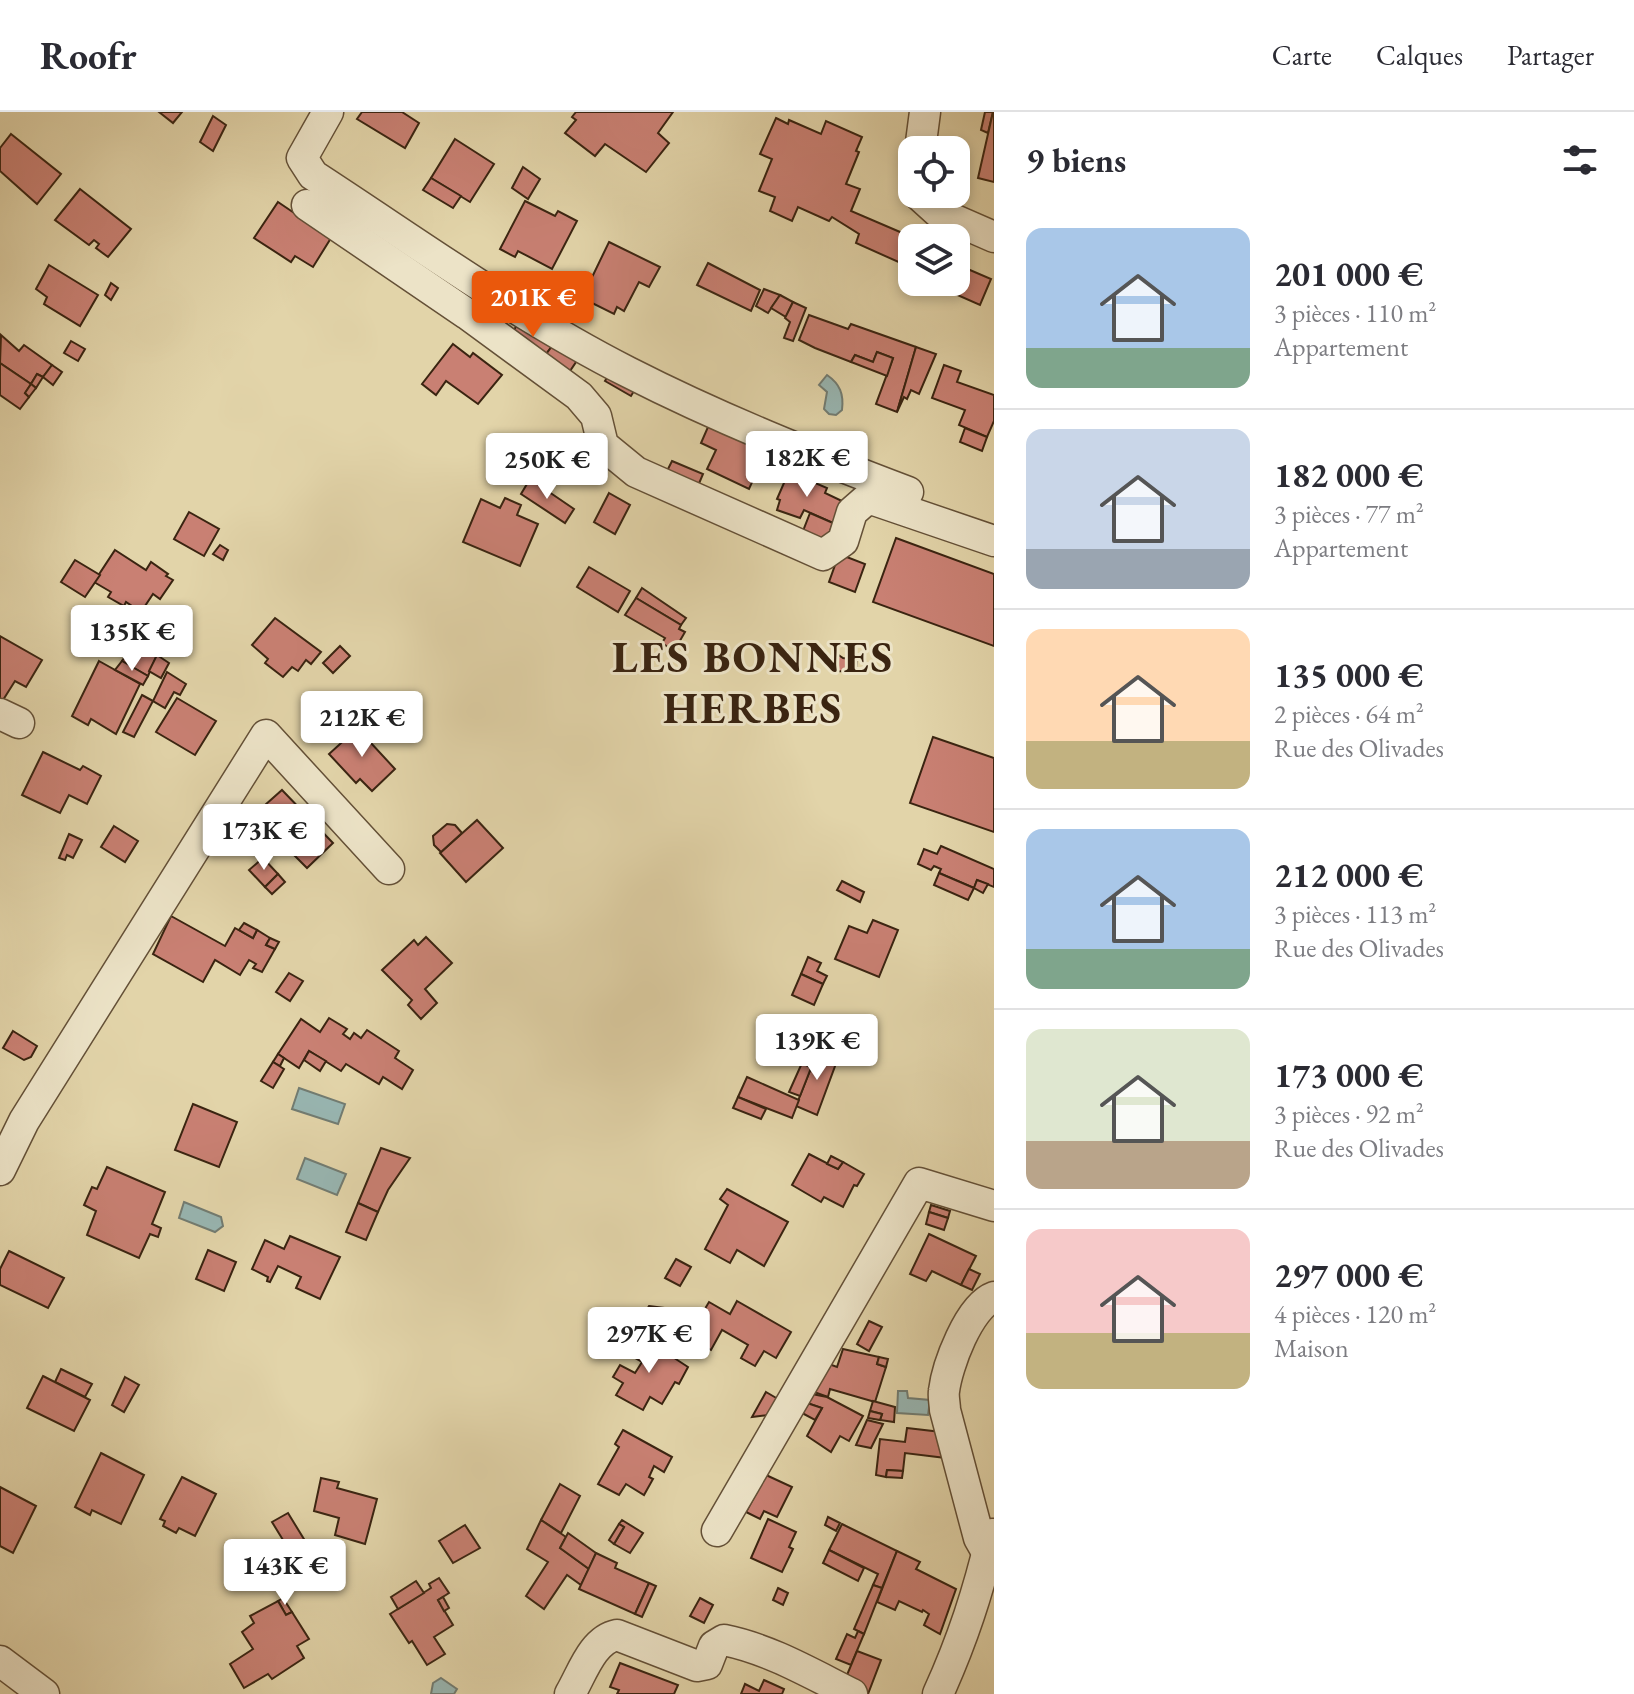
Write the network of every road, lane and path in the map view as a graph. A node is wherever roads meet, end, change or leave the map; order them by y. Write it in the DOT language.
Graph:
graph roads {
  1 [pos="328,112"];
  2 [pos="925,112"];
  3 [pos="922,136"];
  4 [pos="307,205"];
  5 [pos="933,208"];
  6 [pos="994,237"];
  7 [pos="994,523"];
  8 [pos="994,541"];
  9 [pos="389,869"];
  10 [pos="0,1170"];
  11 [pos="994,1206"];
  12 [pos="994,1297"];
  13 [pos="717,1531"];
  14 [pos="991,1539"];
  15 [pos="0,1661"];
  16 [pos="44,1694"];
  17 [pos="570,1694"];
  18 [pos="852,1694"];
  19 [pos="938,1694"];
  1 -- 7 [label="street"];
  2 -- 3 [label="street"];
  4 -- 8 [label="street"];
  5 -- 6 [label="street"];
  9 -- 10 [label="street"];
  11 -- 13 [label="street"];
  12 -- 14 [label="street"];
  14 -- 19 [label="street"];
  15 -- 16 [label="street"];
  17 -- 18 [label="street"];
}
